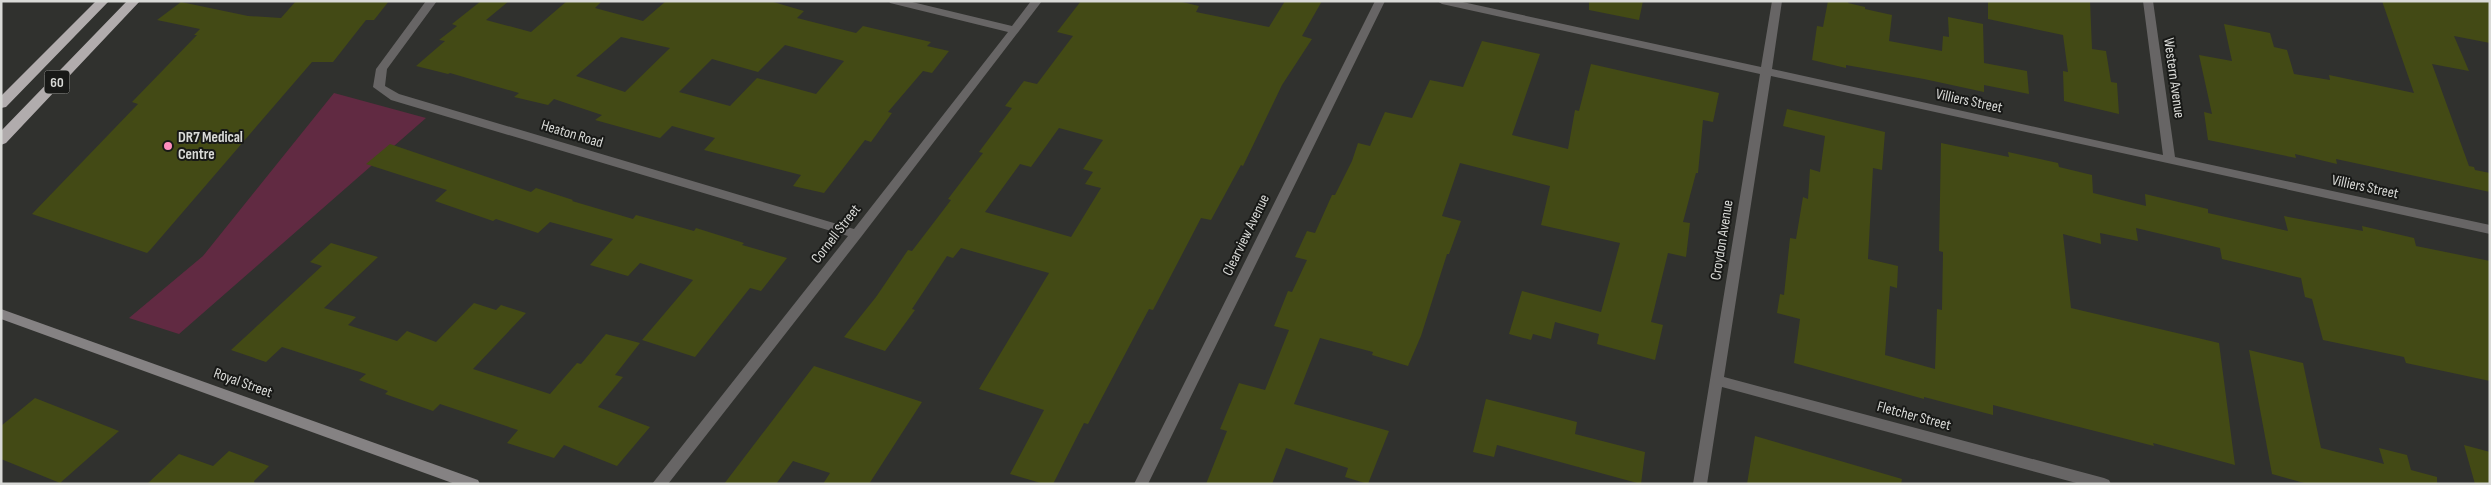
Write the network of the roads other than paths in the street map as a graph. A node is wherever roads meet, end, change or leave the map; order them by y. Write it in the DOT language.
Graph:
graph roads {
  1 [pos="102,1"];
  2 [pos="134,1"];
  3 [pos="432,1"];
  4 [pos="894,1"];
  5 [pos="1037,1"];
  6 [pos="1380,1"];
  7 [pos="1442,1"];
  8 [pos="1777,1"];
  9 [pos="2148,1"];
  10 [pos="1014,30"];
  11 [pos="1765,72"];
  12 [pos="1,104"];
  13 [pos="1,140"];
  14 [pos="2170,160"];
  15 [pos="2490,230"];
  16 [pos="857,234"];
  17 [pos="1,314"];
  18 [pos="1716,380"];
  19 [pos="473,484"];
  20 [pos="659,484"];
  21 [pos="1142,484"];
  22 [pos="1700,484"];
  23 [pos="2104,484"];
  1 -- 12 [label="highway, 60"];
  2 -- 13 [label="highway, 60"];
  3 -- 16 [label="street, Heaton Road"];
  4 -- 10 [label="street"];
  5 -- 10 [label="street, Cornell Street"];
  6 -- 21 [label="street, Clearview Avenue"];
  7 -- 11 [label="street, Villiers Street"];
  8 -- 11 [label="street, Croydon Avenue"];
  9 -- 14 [label="street, Western Avenue"];
  10 -- 16 [label="street, Cornell Street"];
  11 -- 14 [label="street, Villiers Street"];
  11 -- 18 [label="street, Croydon Avenue"];
  14 -- 15 [label="street, Villiers Street"];
  16 -- 20 [label="street, Cornell Street"];
  17 -- 19 [label="main road, Royal Street"];
  18 -- 22 [label="street, Croydon Avenue"];
  18 -- 23 [label="street, Fletcher Street"];
}
